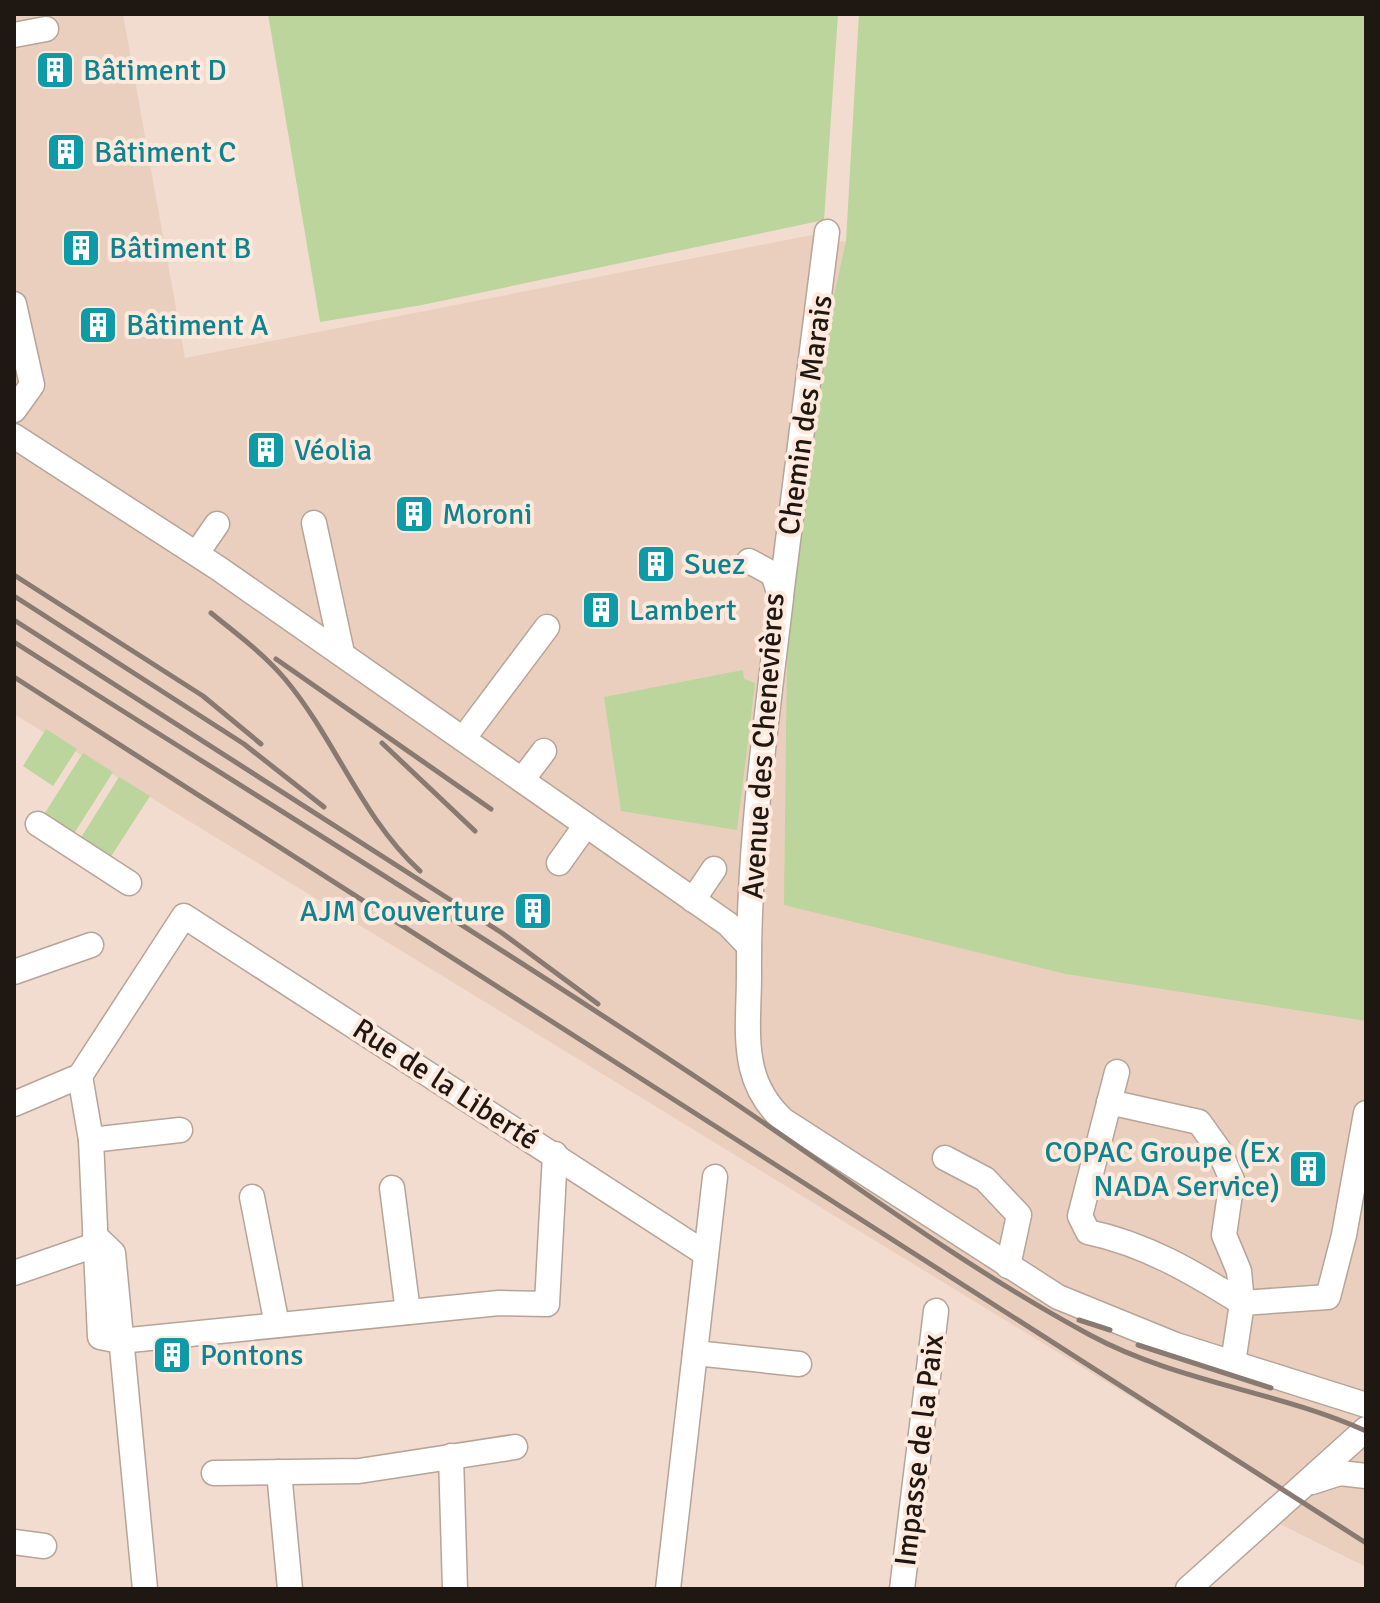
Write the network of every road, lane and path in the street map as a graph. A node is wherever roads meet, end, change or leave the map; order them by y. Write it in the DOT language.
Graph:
graph roads {
  1 [pos="46,29"];
  2 [pos="14,35"];
  3 [pos="827,232"];
  4 [pos="14,304"];
  5 [pos="14,410"];
  6 [pos="14,436"];
  7 [pos="314,523"];
  8 [pos="217,524"];
  9 [pos="197,553"];
  10 [pos="749,561"];
  11 [pos="781,598"];
  12 [pos="547,627"];
  13 [pos="342,653"];
  14 [pos="463,739"];
  15 [pos="544,751"];
  16 [pos="522,780"];
  17 [pos="38,824"];
  18 [pos="586,825"];
  19 [pos="559,863"];
  20 [pos="714,869"];
  21 [pos="129,883"];
  22 [pos="693,900"];
  23 [pos="91,945"];
  24 [pos="748,945"];
  25 [pos="14,972"];
  26 [pos="1117,1072"];
  27 [pos="80,1076"];
  28 [pos="1109,1102"];
  29 [pos="14,1104"];
  30 [pos="1366,1113"];
  31 [pos="180,1130"];
  32 [pos="91,1140"];
  33 [pos="555,1154"];
  34 [pos="945,1158"];
  35 [pos="715,1177"];
  36 [pos="392,1188"];
  37 [pos="252,1197"];
  38 [pos="95,1240"];
  39 [pos="706,1254"];
  40 [pos="1008,1266"];
  41 [pos="14,1273"];
  42 [pos="1242,1303"];
  43 [pos="936,1311"];
  44 [pos="408,1312"];
  45 [pos="277,1325"];
  46 [pos="120,1341"];
  47 [pos="695,1353"];
  48 [pos="1233,1363"];
  49 [pos="799,1364"];
  50 [pos="1366,1405"];
  51 [pos="1362,1440"];
  52 [pos="515,1447"];
  53 [pos="451,1456"];
  54 [pos="279,1472"];
  55 [pos="214,1473"];
  56 [pos="1366,1476"];
  57 [pos="1306,1484"];
  58 [pos="14,1542"];
  59 [pos="44,1546"];
  60 [pos="1196,1574"];
  61 [pos="145,1589"];
  62 [pos="290,1589"];
  63 [pos="455,1589"];
  64 [pos="668,1589"];
  65 [pos="902,1589"];
  1 -- 2 [label="street"];
  3 -- 11 [label="street, Chemin des Marais"];
  4 -- 5 [label="street"];
  6 -- 9 [label="street, Avenue des Chenevières"];
  7 -- 13 [label="street"];
  8 -- 9 [label="street"];
  9 -- 13 [label="street, Avenue des Chenevières"];
  10 -- 11 [label="street, Avenue des Chenevières"];
  11 -- 24 [label="street, Avenue des Chenevières"];
  12 -- 14 [label="street"];
  13 -- 14 [label="street, Avenue des Chenevières"];
  14 -- 16 [label="street, Avenue des Chenevières"];
  15 -- 16 [label="street"];
  16 -- 18 [label="street, Avenue des Chenevières"];
  17 -- 21 [label="street"];
  18 -- 19 [label="street"];
  18 -- 22 [label="street, Avenue des Chenevières"];
  20 -- 22 [label="street, Avenue des Chenevières"];
  22 -- 24 [label="street, Avenue des Chenevières"];
  23 -- 25 [label="street"];
  24 -- 40 [label="street, Avenue des Chenevières"];
  26 -- 28 [label="street"];
  27 -- 29 [label="street"];
  27 -- 32 [label="street"];
  27 -- 33 [label="street, Rue de la Liberté"];
  28 -- 42 [label="street"];
  28 -- 42 [label="street"];
  30 -- 42 [label="street"];
  31 -- 32 [label="street"];
  32 -- 38 [label="street"];
  33 -- 39 [label="street, Rue de la Liberté"];
  33 -- 44 [label="street"];
  34 -- 40 [label="street"];
  35 -- 39 [label="street"];
  36 -- 44 [label="street"];
  37 -- 45 [label="street"];
  38 -- 41 [label="street"];
  38 -- 46 [label="street"];
  39 -- 47 [label="street"];
  40 -- 48 [label="street, Avenue des Chenevières"];
  42 -- 48 [label="street"];
  43 -- 65 [label="street, Impasse de la Paix"];
  44 -- 45 [label="street"];
  45 -- 46 [label="street"];
  46 -- 61 [label="street"];
  47 -- 49 [label="street"];
  47 -- 64 [label="street"];
  48 -- 50 [label="street, Avenue des Chenevières"];
  51 -- 57 [label="street"];
  52 -- 53 [label="street"];
  53 -- 54 [label="street"];
  53 -- 63 [label="street"];
  54 -- 55 [label="street"];
  54 -- 62 [label="street"];
  56 -- 57 [label="street"];
  57 -- 60 [label="street"];
  58 -- 59 [label="street"];
}
